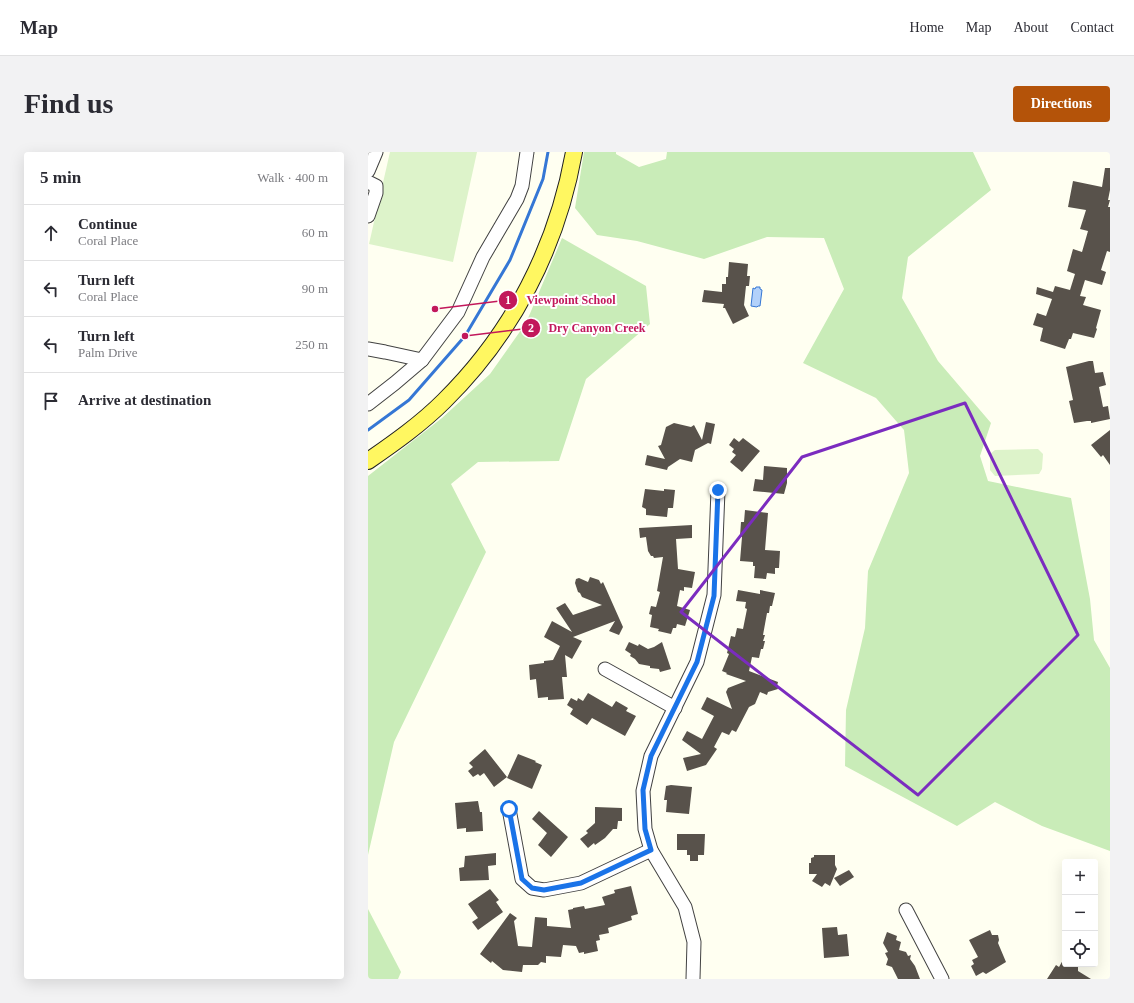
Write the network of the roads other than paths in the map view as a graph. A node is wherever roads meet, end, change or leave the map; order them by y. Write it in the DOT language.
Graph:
graph roads {
  1 [pos="376,152"];
  2 [pos="527,152"];
  3 [pos="574,152"];
  4 [pos="368,171"];
  5 [pos="368,182"];
  6 [pos="368,216"];
  7 [pos="368,349"];
  8 [pos="422,360"];
  9 [pos="368,404"];
  10 [pos="368,461"];
  11 [pos="718,490"];
  12 [pos="605,669"];
  13 [pos="675,708"];
  14 [pos="509,809"];
  15 [pos="651,850"];
  16 [pos="906,910"];
  17 [pos="693,979"];
  18 [pos="942,979"];
  1 -- 4 [label="street"];
  2 -- 8 [label="street"];
  3 -- 10 [label="main road"];
  5 -- 6 [label="street"];
  7 -- 8 [label="street"];
  8 -- 9 [label="street"];
  11 -- 13 [label="street"];
  12 -- 13 [label="street"];
  13 -- 15 [label="street"];
  14 -- 15 [label="street"];
  15 -- 17 [label="street"];
  16 -- 18 [label="street"];
}
